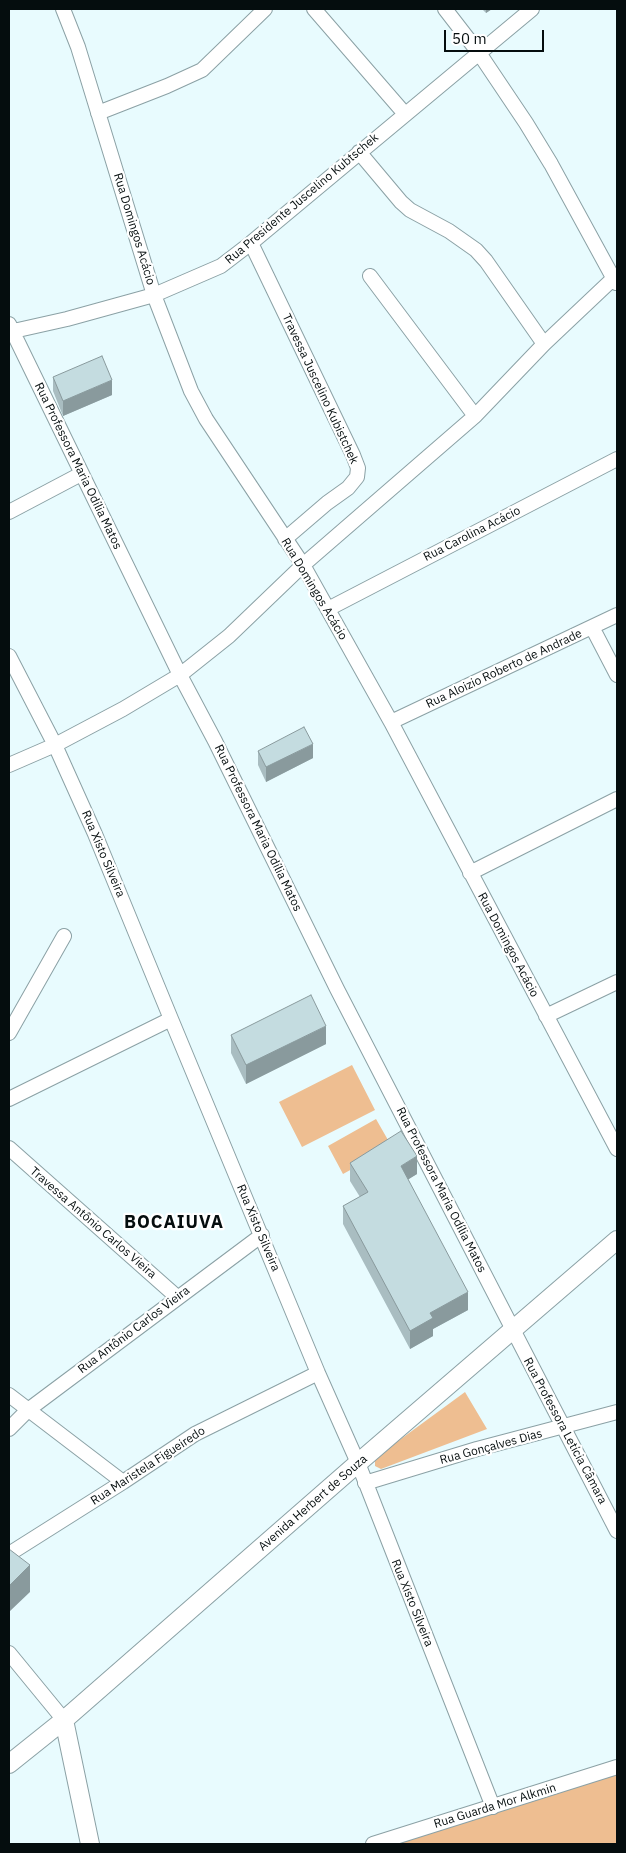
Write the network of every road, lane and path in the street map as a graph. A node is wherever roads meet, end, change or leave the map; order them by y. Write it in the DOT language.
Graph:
graph roads {
  1 [pos="63,9"];
  2 [pos="265,9"];
  3 [pos="314,9"];
  4 [pos="445,9"];
  5 [pos="532,9"];
  6 [pos="479,53"];
  7 [pos="98,113"];
  8 [pos="405,114"];
  9 [pos="359,152"];
  10 [pos="251,243"];
  11 [pos="370,276"];
  12 [pos="616,279"];
  13 [pos="154,295"];
  14 [pos="10,329"];
  15 [pos="544,344"];
  16 [pos="475,416"];
  17 [pos="617,459"];
  18 [pos="81,474"];
  19 [pos="9,512"];
  20 [pos="285,539"];
  21 [pos="303,565"];
  22 [pos="328,609"];
  23 [pos="617,615"];
  24 [pos="592,627"];
  25 [pos="9,656"];
  26 [pos="617,674"];
  27 [pos="180,675"];
  28 [pos="391,722"];
  29 [pos="55,745"];
  30 [pos="9,765"];
  31 [pos="617,799"];
  32 [pos="470,873"];
  33 [pos="64,936"];
  34 [pos="617,982"];
  35 [pos="546,1016"];
  36 [pos="171,1019"];
  37 [pos="9,1033"];
  38 [pos="9,1098"];
  39 [pos="9,1148"];
  40 [pos="617,1149"];
  41 [pos="262,1235"];
  42 [pos="617,1240"];
  43 [pos="177,1297"];
  44 [pos="512,1330"];
  45 [pos="318,1373"];
  46 [pos="9,1395"];
  47 [pos="28,1410"];
  48 [pos="617,1412"];
  49 [pos="563,1427"];
  50 [pos="9,1429"];
  51 [pos="358,1464"];
  52 [pos="123,1482"];
  53 [pos="365,1482"];
  54 [pos="617,1531"];
  55 [pos="9,1554"];
  56 [pos="9,1653"];
  57 [pos="64,1720"];
  58 [pos="9,1764"];
  59 [pos="617,1767"];
  60 [pos="493,1807"];
  61 [pos="90,1844"];
  62 [pos="373,1844"];
  1 -- 7 [label="street, Rua Domingos Acácio"];
  2 -- 7 [label="street"];
  3 -- 8 [label="street"];
  4 -- 6 [label="street"];
  5 -- 6 [label="street, Rua Presidente Juscelino Kubtschek"];
  6 -- 8 [label="street, Rua Presidente Juscelino Kubtschek"];
  6 -- 12 [label="street"];
  7 -- 13 [label="street, Rua Domingos Acácio"];
  8 -- 9 [label="street, Rua Presidente Juscelino Kubtschek"];
  9 -- 10 [label="street, Rua Presidente Juscelino Kubtschek"];
  9 -- 15 [label="street"];
  10 -- 13 [label="street, Rua Presidente Juscelino Kubtschek"];
  10 -- 20 [label="street, Travessa Juscelino Kubistchek"];
  11 -- 16 [label="street"];
  12 -- 15 [label="street"];
  13 -- 14 [label="street, Rua Presidente Juscelino Kubtschek"];
  13 -- 20 [label="street, Rua Domingos Acácio"];
  14 -- 18 [label="street, Rua Professora Maria Odília Matos"];
  15 -- 16 [label="street"];
  16 -- 21 [label="street"];
  17 -- 22 [label="street, Rua Carolina Acácio"];
  18 -- 19 [label="street"];
  18 -- 27 [label="street, Rua Professora Maria Odília Matos"];
  20 -- 21 [label="street, Rua Domingos Acácio"];
  21 -- 22 [label="street, Rua Domingos Acácio"];
  21 -- 27 [label="street"];
  22 -- 28 [label="street, Rua Domingos Acácio"];
  23 -- 24 [label="street, Rua Aloizio Roberto de Andrade"];
  24 -- 26 [label="street"];
  24 -- 28 [label="street, Rua Aloizio Roberto de Andrade"];
  25 -- 29 [label="street, Rua Xisto Silveira"];
  27 -- 29 [label="street"];
  27 -- 44 [label="street, Rua Professora Maria Odília Matos"];
  28 -- 32 [label="street, Rua Domingos Acácio"];
  29 -- 30 [label="street"];
  29 -- 36 [label="street, Rua Xisto Silveira"];
  31 -- 32 [label="street"];
  32 -- 35 [label="street, Rua Domingos Acácio"];
  33 -- 37 [label="street"];
  34 -- 35 [label="street"];
  35 -- 40 [label="street, Rua Domingos Acácio"];
  36 -- 38 [label="street"];
  36 -- 41 [label="street, Rua Xisto Silveira"];
  39 -- 43 [label="street, Travessa Antônio Carlos Vieira"];
  41 -- 43 [label="street, Rua Antônio Carlos Vieira"];
  41 -- 45 [label="street, Rua Xisto Silveira"];
  42 -- 44 [label="street, Avenida Herbert de Souza"];
  43 -- 47 [label="street, Rua Antônio Carlos Vieira"];
  44 -- 49 [label="street, Rua Professora Letícia Câmara"];
  44 -- 51 [label="street, Avenida Herbert de Souza"];
  45 -- 51 [label="street, Rua Xisto Silveira"];
  45 -- 52 [label="street, Rua Maristela Figueiredo"];
  46 -- 47 [label="street"];
  47 -- 50 [label="street, Rua Antônio Carlos Vieira"];
  47 -- 52 [label="street"];
  48 -- 49 [label="street, Rua Gonçalves Dias"];
  49 -- 53 [label="street, Rua Gonçalves Dias"];
  49 -- 54 [label="street, Rua Professora Letícia Câmara"];
  51 -- 53 [label="street, Rua Xisto Silveira"];
  51 -- 57 [label="street, Avenida Herbert de Souza"];
  52 -- 55 [label="street, Rua Maristela Figueiredo"];
  53 -- 60 [label="street, Rua Xisto Silveira"];
  56 -- 57 [label="street"];
  57 -- 58 [label="street, Avenida Herbert de Souza"];
  57 -- 61 [label="street"];
  59 -- 60 [label="street, Rua Guarda Mor Alkmin"];
  60 -- 62 [label="street, Rua Guarda Mor Alkmin"];
}
